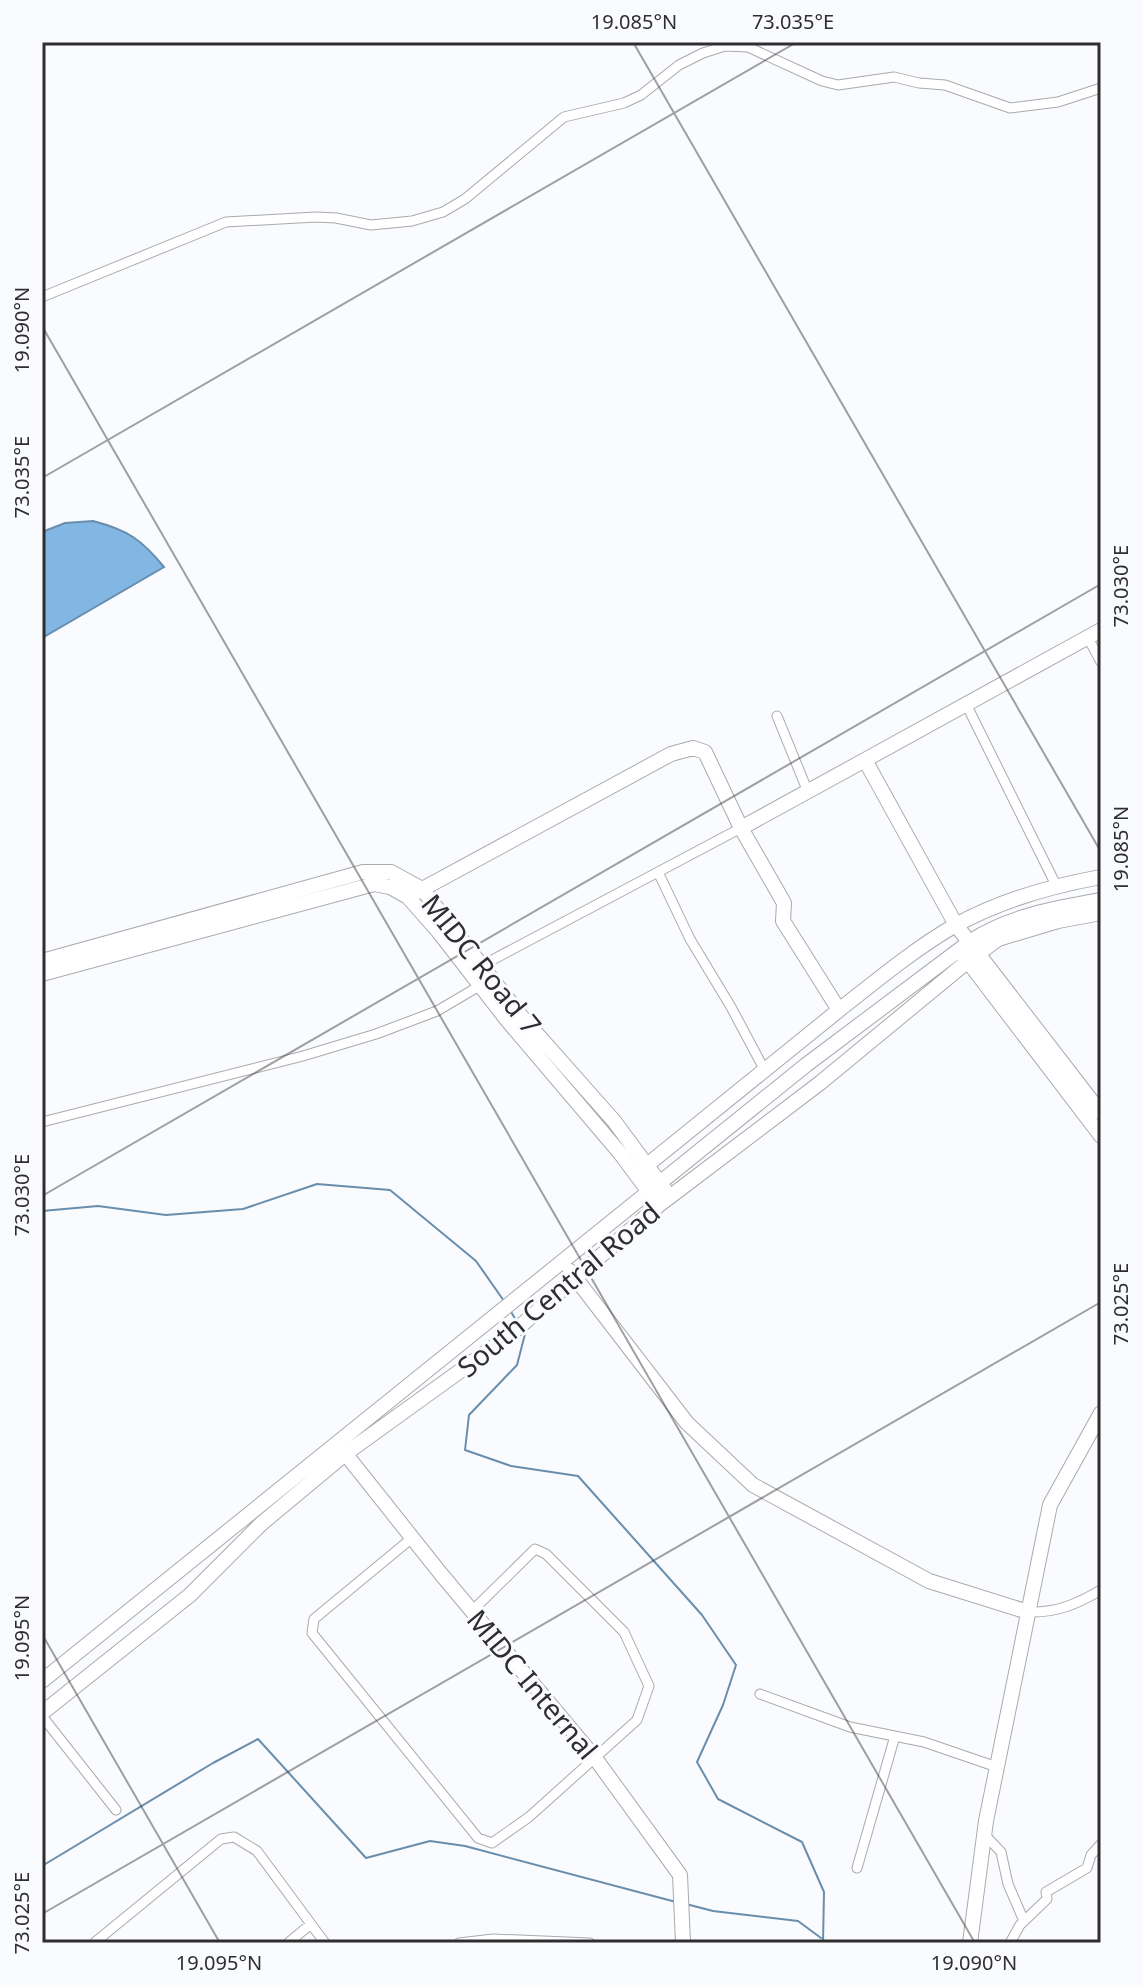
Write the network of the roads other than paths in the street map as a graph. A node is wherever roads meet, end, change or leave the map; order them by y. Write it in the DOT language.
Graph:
graph roads {
  1 [pos="1101,88"];
  2 [pos="42,297"];
  3 [pos="1094,634"];
  4 [pos="1101,662"];
  5 [pos="967,706"];
  6 [pos="777,716"];
  7 [pos="865,760"];
  8 [pos="808,792"];
  9 [pos="741,828"];
  10 [pos="658,872"];
  11 [pos="1101,877"];
  12 [pos="1056,885"];
  13 [pos="422,889"];
  14 [pos="313,894"];
  15 [pos="408,897"];
  16 [pos="1101,900"];
  17 [pos="1101,913"];
  18 [pos="956,925"];
  19 [pos="969,951"];
  20 [pos="42,961"];
  21 [pos="65,962"];
  22 [pos="476,969"];
  23 [pos="42,974"];
  24 [pos="481,985"];
  25 [pos="839,1010"];
  26 [pos="764,1069"];
  27 [pos="1101,1113"];
  28 [pos="42,1122"];
  29 [pos="1101,1136"];
  30 [pos="642,1170"];
  31 [pos="660,1195"];
  32 [pos="563,1261"];
  33 [pos="575,1277"];
  34 [pos="1101,1413"];
  35 [pos="342,1449"];
  36 [pos="412,1538"];
  37 [pos="1101,1590"];
  38 [pos="472,1611"];
  39 [pos="1028,1612"];
  40 [pos="42,1681"];
  41 [pos="760,1694"];
  42 [pos="42,1715"];
  43 [pos="895,1736"];
  44 [pos="595,1758"];
  45 [pos="997,1767"];
  46 [pos="116,1810"];
  47 [pos="984,1834"];
  48 [pos="1101,1844"];
  49 [pos="857,1868"];
  50 [pos="1024,1921"];
  51 [pos="311,1924"];
  52 [pos="94,1943"];
  53 [pos="288,1943"];
  54 [pos="325,1943"];
  55 [pos="459,1943"];
  56 [pos="590,1943"];
  57 [pos="683,1943"];
  58 [pos="970,1943"];
  59 [pos="1010,1943"];
  1 -- 2 [label="street"];
  3 -- 4 [label="street"];
  3 -- 5 [label="street"];
  5 -- 7 [label="street"];
  5 -- 12 [label="street"];
  6 -- 8 [label="street"];
  7 -- 8 [label="street"];
  7 -- 18 [label="street"];
  8 -- 9 [label="street"];
  9 -- 10 [label="street"];
  9 -- 13 [label="street"];
  9 -- 25 [label="street"];
  10 -- 22 [label="street"];
  10 -- 26 [label="street"];
  11 -- 12 [label="street"];
  12 -- 18 [label="street"];
  13 -- 14 [label="street, MIDC Road 7"];
  13 -- 15 [label="street"];
  13 -- 22 [label="street, MIDC Road 7"];
  14 -- 15 [label="street, MIDC Road 7"];
  14 -- 21 [label="street, MIDC Road 7"];
  15 -- 22 [label="street, MIDC Road 7"];
  16 -- 19 [label="street, South Central Road"];
  17 -- 19 [label="street, South Central Road"];
  18 -- 19 [label="street"];
  18 -- 25 [label="street"];
  19 -- 27 [label="street"];
  19 -- 29 [label="street"];
  19 -- 31 [label="street, South Central Road"];
  19 -- 31 [label="street, South Central Road"];
  20 -- 21 [label="street, MIDC Road 7"];
  21 -- 23 [label="street, MIDC Road 7"];
  22 -- 24 [label="street, MIDC Road 7"];
  22 -- 30 [label="street, MIDC Road 7"];
  24 -- 28 [label="street"];
  24 -- 30 [label="street, MIDC Road 7"];
  25 -- 26 [label="street"];
  26 -- 30 [label="street"];
  30 -- 31 [label="street"];
  31 -- 32 [label="street, South Central Road"];
  31 -- 33 [label="street, South Central Road"];
  32 -- 33 [label="street"];
  32 -- 35 [label="street, South Central Road"];
  33 -- 35 [label="street, South Central Road"];
  33 -- 39 [label="street"];
  34 -- 39 [label="street"];
  35 -- 36 [label="street, MIDC Internal"];
  35 -- 40 [label="street, South Central Road"];
  35 -- 42 [label="street, South Central Road"];
  36 -- 38 [label="street, MIDC Internal"];
  36 -- 44 [label="street"];
  37 -- 39 [label="street"];
  38 -- 44 [label="street, MIDC Internal"];
  38 -- 44 [label="street"];
  39 -- 45 [label="street"];
  41 -- 43 [label="street"];
  42 -- 46 [label="street"];
  43 -- 45 [label="street"];
  43 -- 49 [label="street"];
  44 -- 57 [label="street, MIDC Internal"];
  45 -- 47 [label="street"];
  47 -- 50 [label="street"];
  47 -- 58 [label="street"];
  48 -- 50 [label="street"];
  50 -- 59 [label="street"];
  51 -- 52 [label="street"];
  51 -- 53 [label="street"];
  51 -- 54 [label="street"];
  55 -- 56 [label="street"];
}
